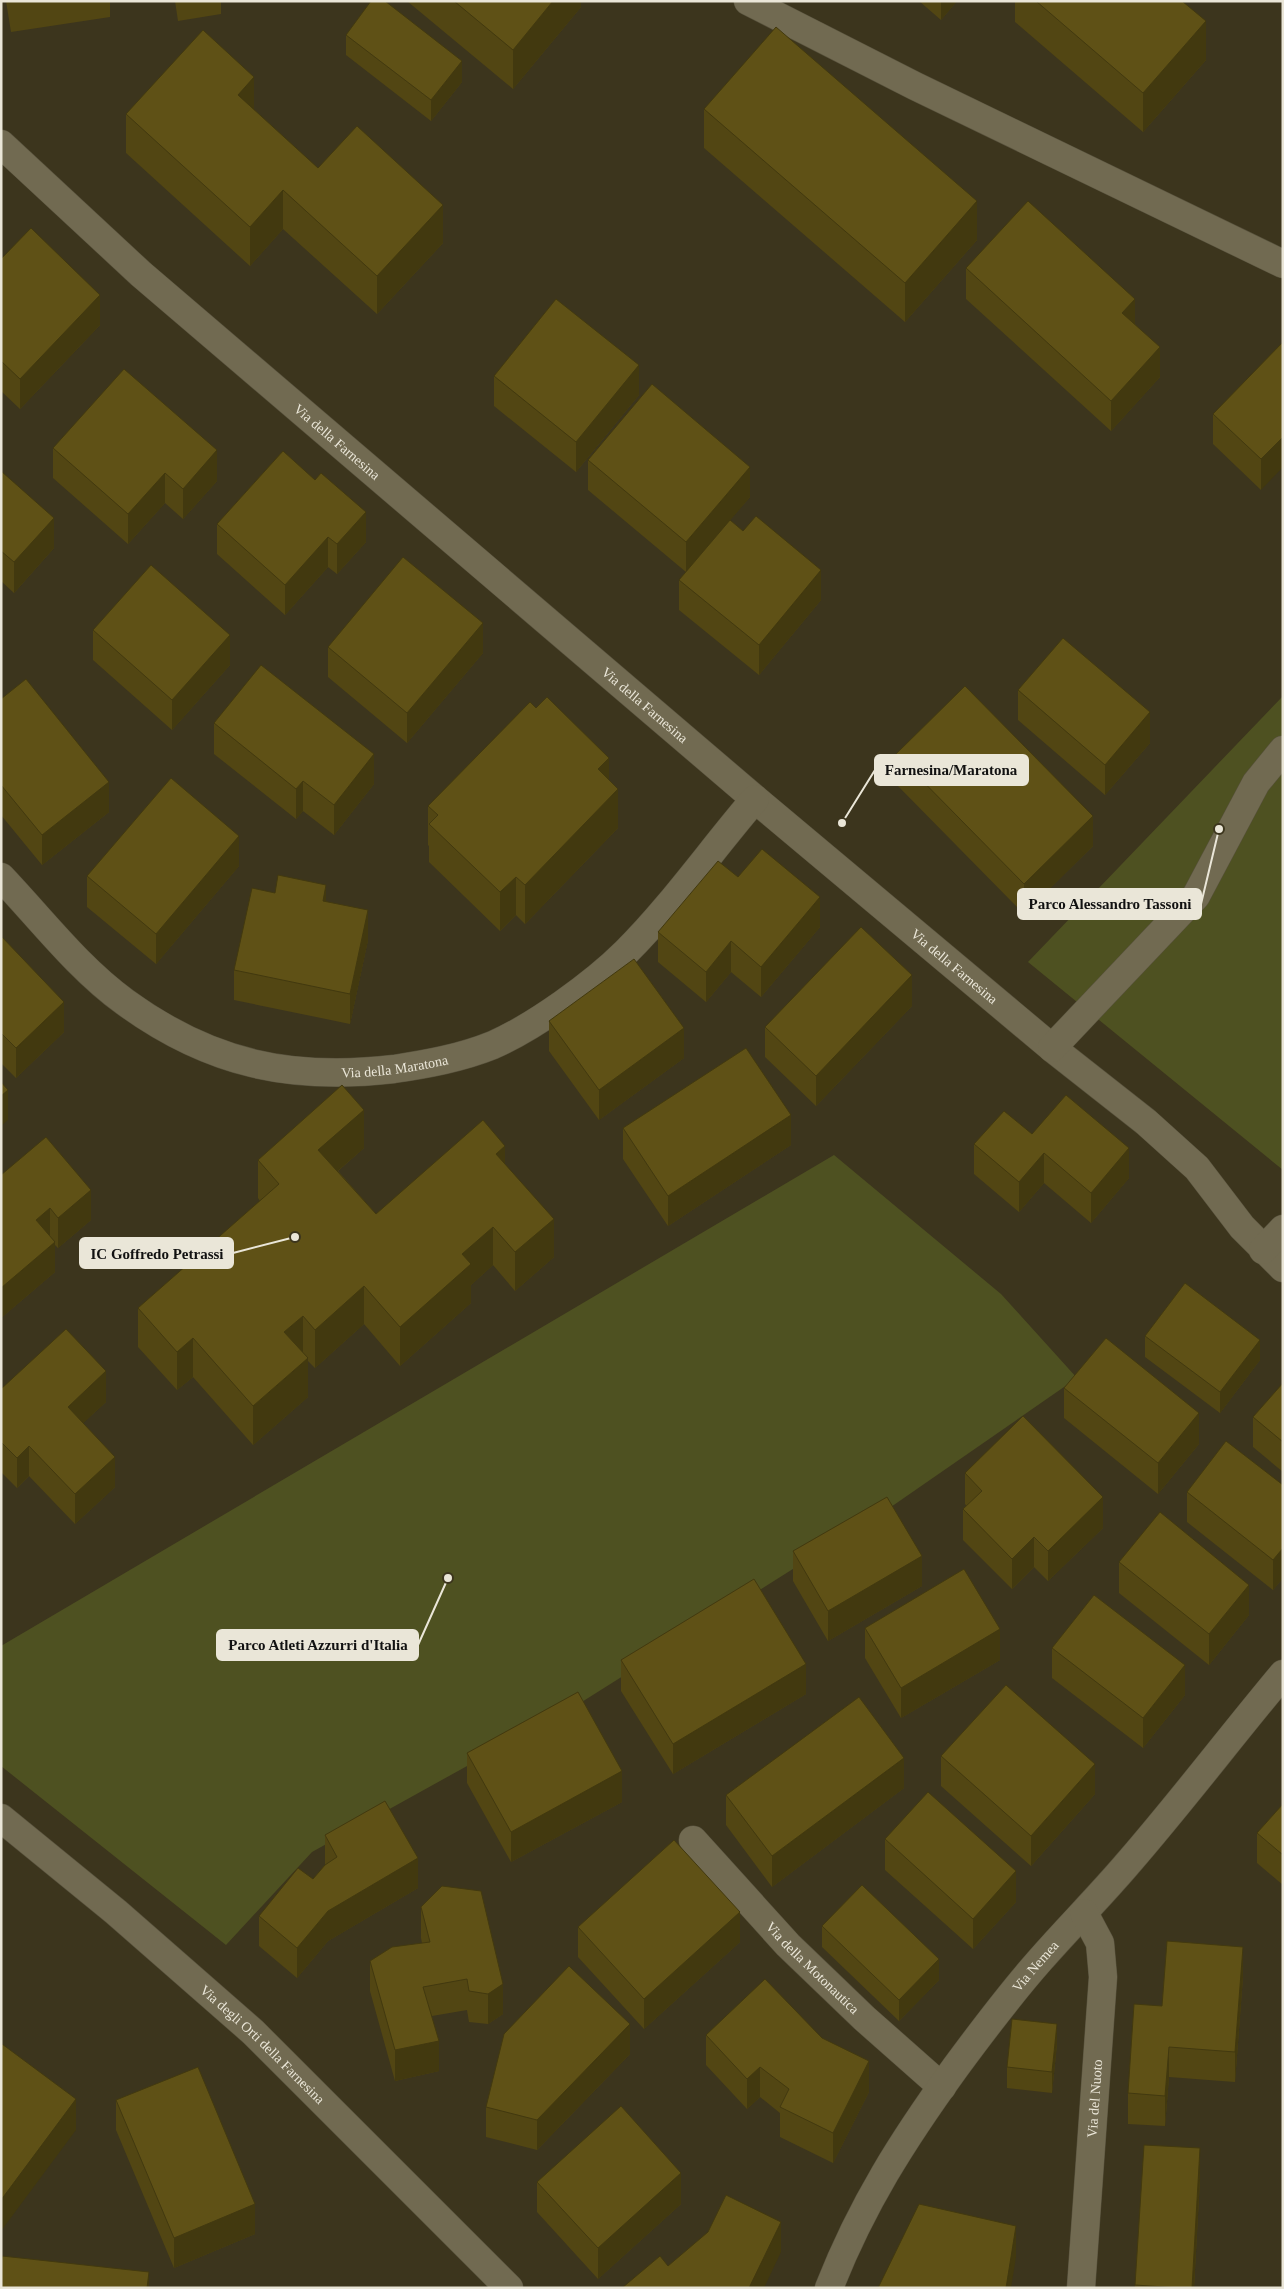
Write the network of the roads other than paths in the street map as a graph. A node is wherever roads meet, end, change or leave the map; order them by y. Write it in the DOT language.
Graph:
graph roads {
  1 [pos="748,1"];
  2 [pos="1,144"];
  3 [pos="1283,264"];
  4 [pos="1283,750"];
  5 [pos="755,799"];
  6 [pos="1,877"];
  7 [pos="1052,1048"];
  8 [pos="1283,1229"];
  9 [pos="1263,1250"];
  10 [pos="1283,1268"];
  11 [pos="1283,1674"];
  12 [pos="1,1818"];
  13 [pos="693,1840"];
  14 [pos="1084,1913"];
  15 [pos="942,2087"];
  16 [pos="509,2288"];
  17 [pos="830,2288"];
  18 [pos="1081,2288"];
  1 -- 3 [label="street"];
  2 -- 5 [label="street, Via della Farnesina"];
  4 -- 7 [label="street"];
  5 -- 6 [label="street, Via della Maratona"];
  5 -- 7 [label="street, Via della Farnesina"];
  7 -- 9 [label="street, Via della Farnesina"];
  8 -- 9 [label="street"];
  9 -- 10 [label="street, Via della Farnesina"];
  11 -- 14 [label="street, Via Nemea"];
  12 -- 16 [label="street, Via degli Orti della Farnesina"];
  13 -- 15 [label="street, Via della Motonautica"];
  14 -- 15 [label="street, Via Nemea"];
  14 -- 18 [label="street, Via del Nuoto"];
  15 -- 17 [label="street, Via Nemea"];
}
